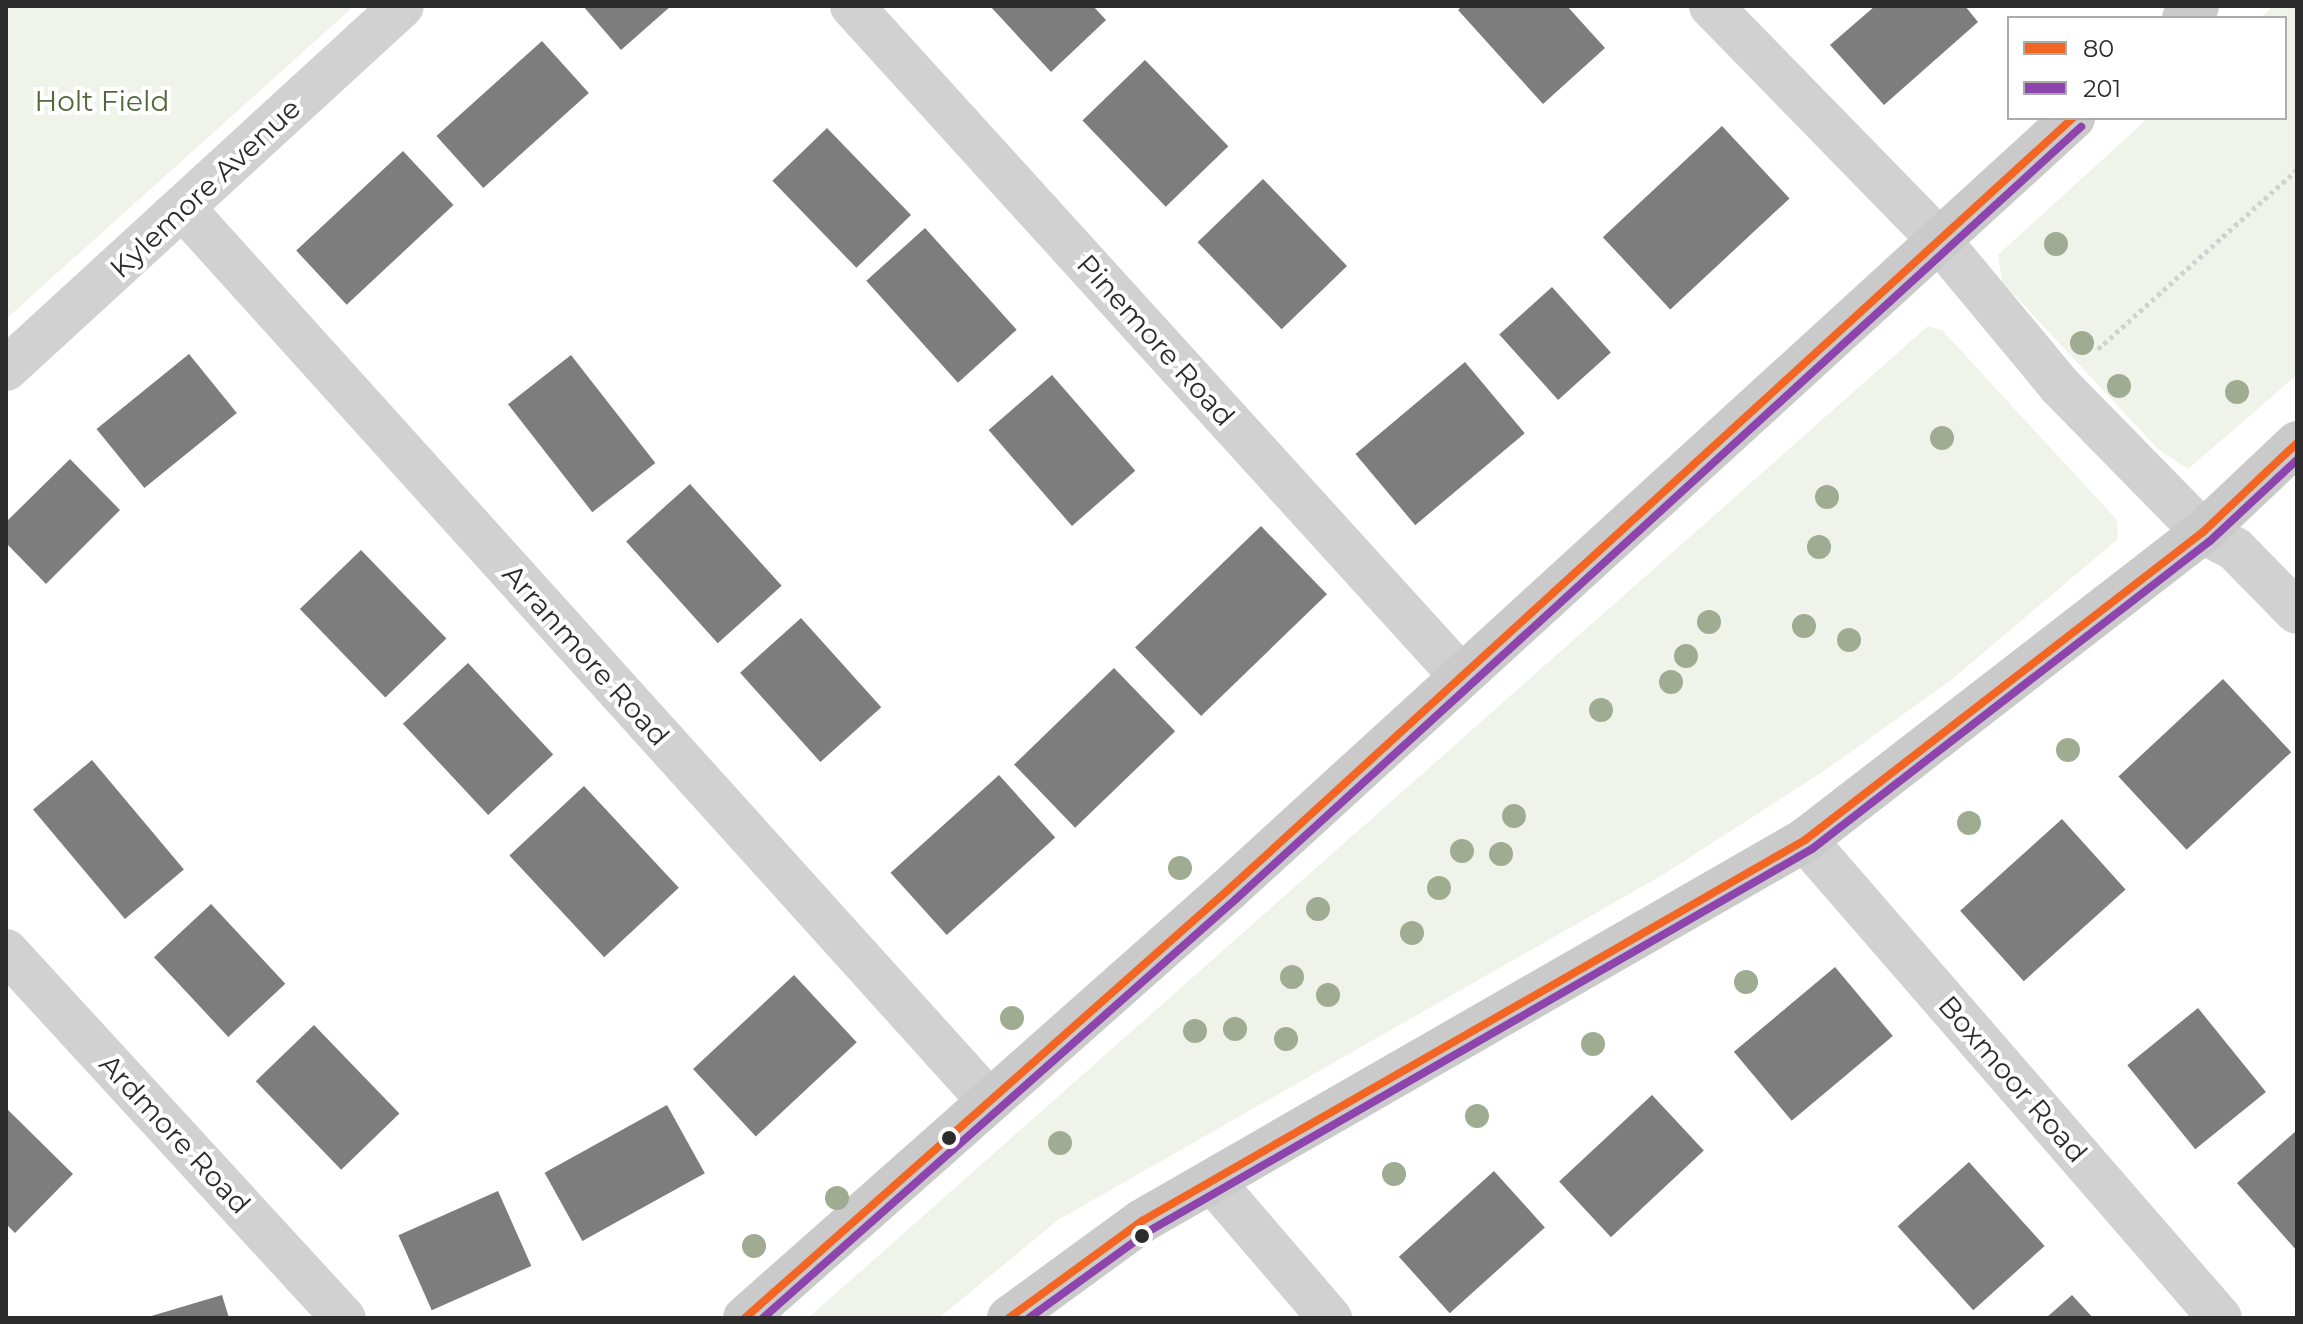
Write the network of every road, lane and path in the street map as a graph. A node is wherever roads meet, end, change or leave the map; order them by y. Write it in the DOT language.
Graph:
graph roads {
  1 [pos="402,6"];
  2 [pos="852,6"];
  3 [pos="1711,6"];
  4 [pos="2071,120"];
  5 [pos="2297,170"];
  6 [pos="183,208"];
  7 [pos="1938,239"];
  8 [pos="6,369"];
  9 [pos="2059,385"];
  10 [pos="2297,443"];
  11 [pos="2203,532"];
  12 [pos="2297,612"];
  13 [pos="1459,674"];
  14 [pos="1805,840"];
  15 [pos="6,951"];
  16 [pos="989,1101"];
  17 [pos="1212,1181"];
  18 [pos="344,1318"];
  19 [pos="745,1318"];
  20 [pos="1009,1318"];
  21 [pos="1330,1318"];
  22 [pos="2220,1318"];
  1 -- 6 [label="street, Kylemore Avenue"];
  2 -- 13 [label="street, Pinemore Road"];
  3 -- 7 [label="street"];
  4 -- 7 [label="street"];
  5 -- 9 [label="path"];
  6 -- 8 [label="street, Kylemore Avenue"];
  6 -- 16 [label="street, Arranmore Road"];
  7 -- 9 [label="street"];
  7 -- 13 [label="street"];
  9 -- 11 [label="street"];
  10 -- 11 [label="street"];
  11 -- 12 [label="street"];
  11 -- 14 [label="street"];
  13 -- 16 [label="street"];
  14 -- 17 [label="street"];
  14 -- 22 [label="street, Boxmoor Road"];
  15 -- 18 [label="street, Ardmore Road"];
  16 -- 19 [label="street"];
  17 -- 20 [label="street"];
  17 -- 21 [label="street"];
}
